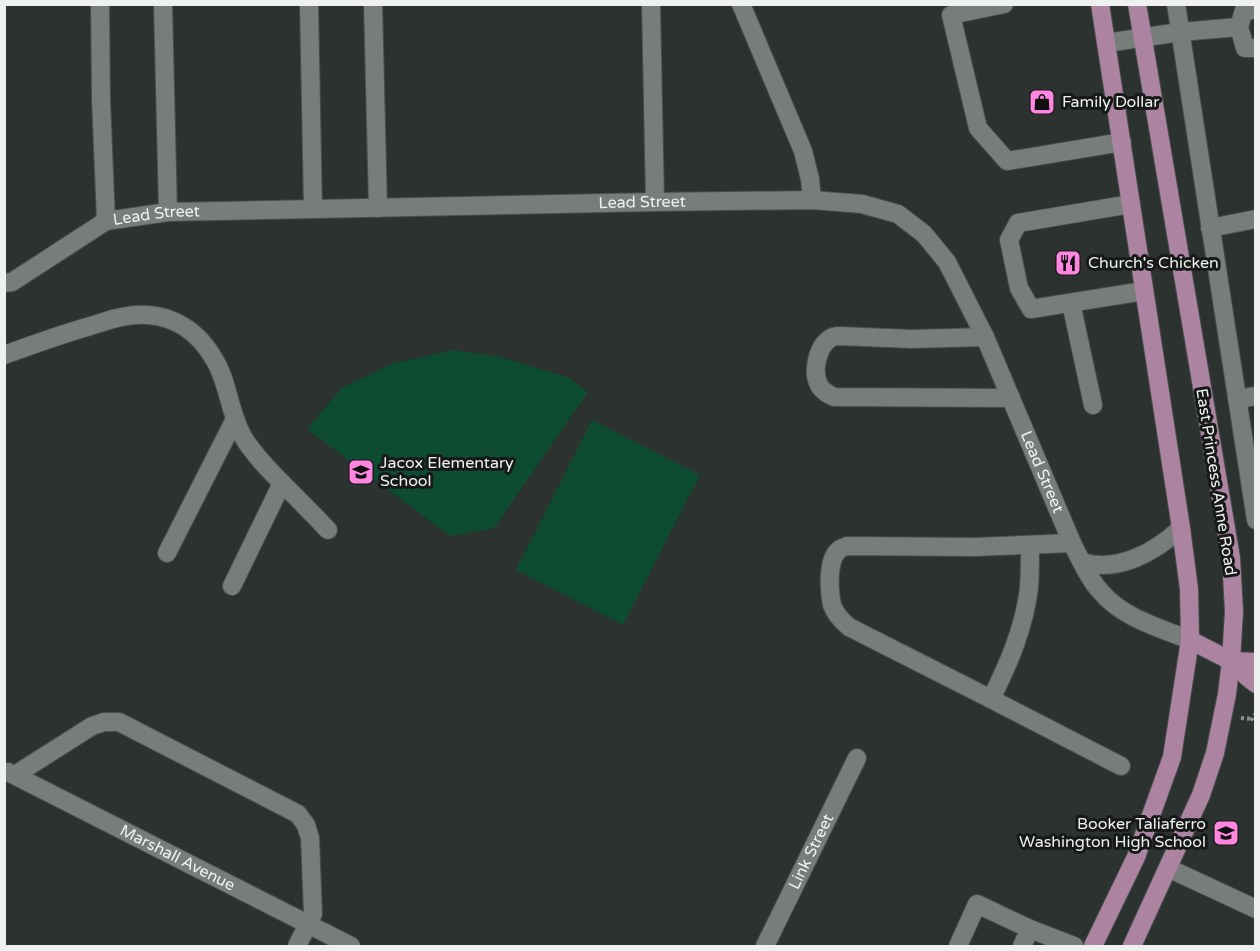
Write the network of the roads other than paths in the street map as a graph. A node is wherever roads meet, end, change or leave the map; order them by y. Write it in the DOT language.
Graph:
graph roads {
  1 [pos="100,4"];
  2 [pos="163,4"];
  3 [pos="309,4"];
  4 [pos="373,4"];
  5 [pos="651,4"];
  6 [pos="741,4"];
  7 [pos="1004,4"];
  8 [pos="1100,4"];
  9 [pos="1137,4"];
  10 [pos="1176,4"];
  11 [pos="1256,10"];
  12 [pos="1239,27"];
  13 [pos="1180,32"];
  14 [pos="1142,38"];
  15 [pos="1106,43"];
  16 [pos="1256,48"];
  17 [pos="1122,142"];
  18 [pos="812,200"];
  19 [pos="655,202"];
  20 [pos="1131,204"];
  21 [pos="378,208"];
  22 [pos="313,209"];
  23 [pos="168,212"];
  24 [pos="1256,219"];
  25 [pos="106,221"];
  26 [pos="1210,228"];
  27 [pos="4,283"];
  28 [pos="1144,291"];
  29 [pos="1071,303"];
  30 [pos="985,337"];
  31 [pos="4,355"];
  32 [pos="1256,396"];
  33 [pos="1011,398"];
  34 [pos="1237,399"];
  35 [pos="1093,405"];
  36 [pos="235,419"];
  37 [pos="282,483"];
  38 [pos="1256,520"];
  39 [pos="1182,528"];
  40 [pos="328,530"];
  41 [pos="1072,543"];
  42 [pos="1030,546"];
  43 [pos="167,553"];
  44 [pos="1082,562"];
  45 [pos="232,585"];
  46 [pos="1190,640"];
  47 [pos="1231,661"];
  48 [pos="1256,662"];
  49 [pos="1256,684"];
  50 [pos="991,699"];
  51 [pos="857,758"];
  52 [pos="1121,766"];
  53 [pos="10,773"];
  54 [pos="1168,868"];
  55 [pos="1256,909"];
  56 [pos="307,924"];
  57 [pos="1030,929"];
  58 [pos="297,946"];
  59 [pos="351,946"];
  60 [pos="765,946"];
  61 [pos="958,946"];
  62 [pos="1022,946"];
  63 [pos="1074,946"];
  64 [pos="1093,946"];
  65 [pos="1132,946"];
  1 -- 25 [label="street"];
  2 -- 23 [label="street"];
  3 -- 22 [label="street"];
  4 -- 21 [label="street"];
  5 -- 19 [label="street"];
  6 -- 18 [label="street"];
  7 -- 17 [label="street"];
  8 -- 15 [label="main road"];
  9 -- 14 [label="main road, East Princess Anne Road"];
  10 -- 13 [label="street"];
  11 -- 12 [label="street"];
  12 -- 13 [label="street"];
  12 -- 16 [label="street"];
  13 -- 14 [label="street"];
  13 -- 26 [label="street"];
  14 -- 15 [label="street"];
  14 -- 47 [label="main road, East Princess Anne Road"];
  15 -- 17 [label="main road"];
  17 -- 20 [label="main road"];
  18 -- 19 [label="street, Lead Street"];
  18 -- 30 [label="street, Lead Street"];
  19 -- 21 [label="street, Lead Street"];
  20 -- 28 [label="main road"];
  20 -- 29 [label="street"];
  21 -- 22 [label="street, Lead Street"];
  22 -- 23 [label="street, Lead Street"];
  23 -- 25 [label="street, Lead Street"];
  24 -- 26 [label="street"];
  25 -- 27 [label="street, Lead Street"];
  26 -- 34 [label="street"];
  28 -- 29 [label="street"];
  28 -- 39 [label="main road"];
  29 -- 35 [label="street"];
  30 -- 33 [label="street, Lead Street"];
  30 -- 33 [label="street"];
  31 -- 36 [label="street"];
  32 -- 34 [label="street"];
  33 -- 41 [label="street, Lead Street"];
  34 -- 38 [label="street"];
  36 -- 37 [label="street"];
  36 -- 43 [label="street"];
  37 -- 40 [label="street"];
  37 -- 45 [label="street"];
  39 -- 44 [label="street"];
  39 -- 46 [label="main road"];
  41 -- 42 [label="street"];
  41 -- 44 [label="street, Lead Street"];
  42 -- 50 [label="street"];
  42 -- 50 [label="street"];
  44 -- 46 [label="street, Lead Street"];
  46 -- 47 [label="main road"];
  46 -- 64 [label="main road"];
  47 -- 48 [label="main road"];
  47 -- 49 [label="main road"];
  47 -- 54 [label="main road, East Princess Anne Road"];
  50 -- 52 [label="street"];
  51 -- 60 [label="street, Link Street"];
  53 -- 56 [label="street, Marshall Avenue"];
  53 -- 56 [label="street"];
  54 -- 55 [label="street"];
  54 -- 65 [label="main road, East Princess Anne Road"];
  56 -- 58 [label="street"];
  56 -- 59 [label="street, Marshall Avenue"];
  57 -- 61 [label="street"];
  57 -- 62 [label="street"];
  57 -- 63 [label="street"];
}
